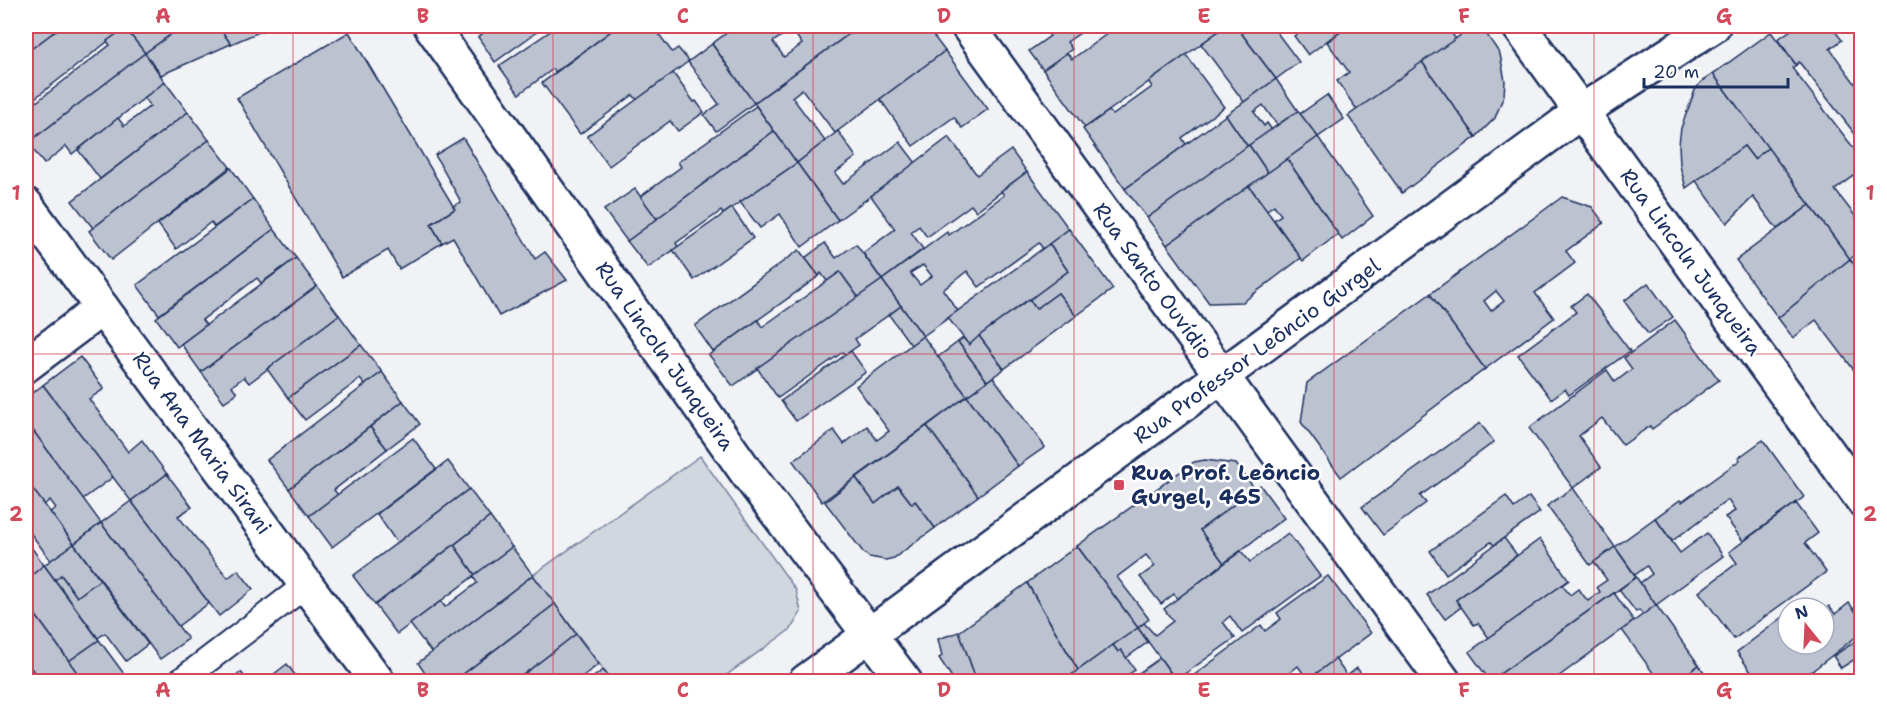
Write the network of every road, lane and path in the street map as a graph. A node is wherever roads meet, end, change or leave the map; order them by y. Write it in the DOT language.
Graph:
graph roads {
  1 [pos="431,26"];
  2 [pos="968,26"];
  3 [pos="1519,26"];
  4 [pos="1713,26"];
  5 [pos="1582,111"];
  6 [pos="26,206"];
  7 [pos="102,308"];
  8 [pos="26,365"];
  9 [pos="1222,377"];
  10 [pos="1862,500"];
  11 [pos="306,585"];
  12 [pos="870,633"];
  13 [pos="179,681"];
  14 [pos="378,681"];
  15 [pos="805,681"];
  16 [pos="905,681"];
  17 [pos="1444,681"];
  1 -- 12 [label="street, Rua Lincoln Junqueira"];
  2 -- 9 [label="street, Rua Santo Ouvídio"];
  3 -- 5 [label="street, Rua Lincoln Junqueira"];
  4 -- 5 [label="street, Rua Professor Leôncio Gurgel"];
  5 -- 9 [label="street, Rua Professor Leôncio Gurgel"];
  5 -- 10 [label="street, Rua Lincoln Junqueira"];
  6 -- 7 [label="street, Rua Ana Maria Sirani"];
  7 -- 8 [label="street"];
  7 -- 11 [label="street, Rua Ana Maria Sirani"];
  9 -- 12 [label="street, Rua Professor Leôncio Gurgel"];
  9 -- 17 [label="street, Rua Santo Ouvídio"];
  11 -- 13 [label="lane"];
  11 -- 14 [label="street, Rua Ana Maria Sirani"];
  12 -- 15 [label="street, Rua Professor Leôncio Gurgel"];
  12 -- 16 [label="street, Rua Lincoln Junqueira"];
}
